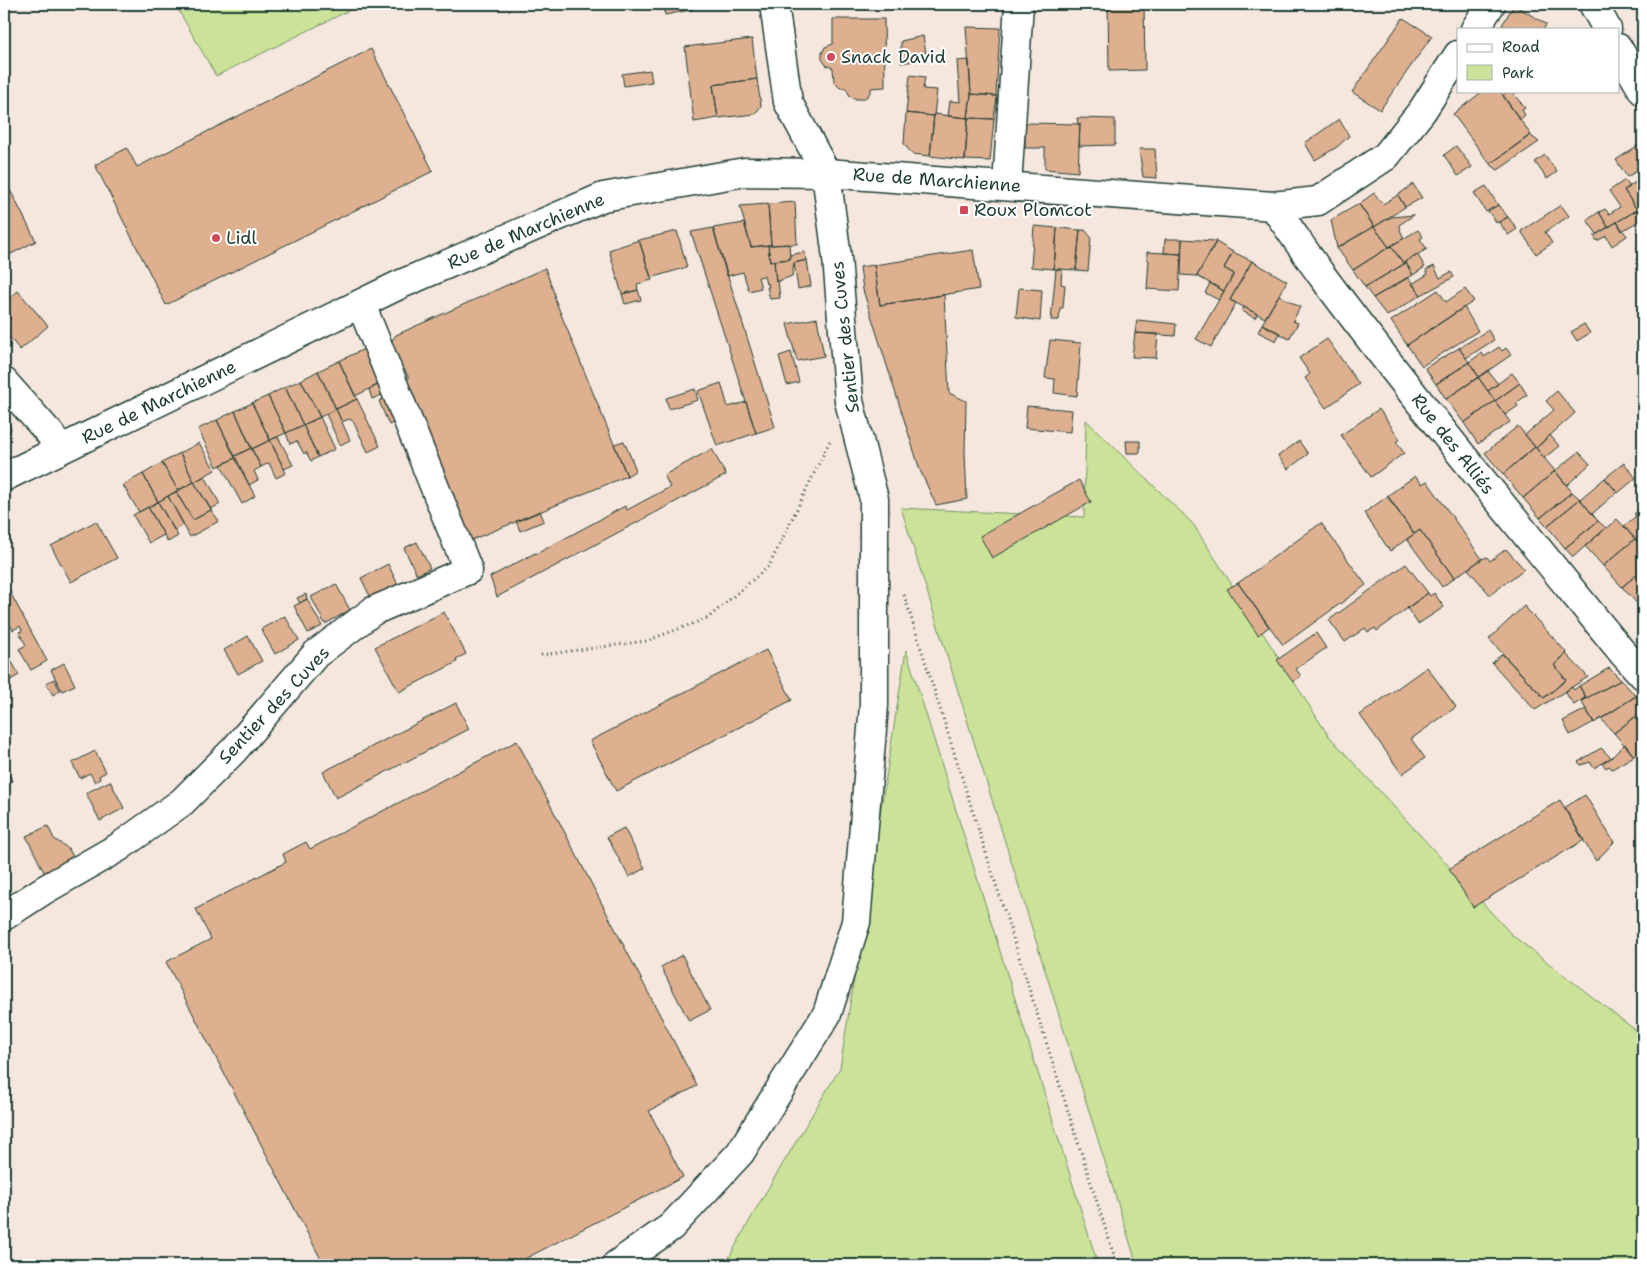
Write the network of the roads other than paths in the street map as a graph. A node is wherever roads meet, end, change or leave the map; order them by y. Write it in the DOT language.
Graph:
graph roads {
  1 [pos="774,4"];
  2 [pos="1019,4"];
  3 [pos="1491,4"];
  4 [pos="1593,4"];
  5 [pos="1476,28"];
  6 [pos="1606,28"];
  7 [pos="1620,51"];
  8 [pos="1457,57"];
  9 [pos="1643,91"];
  10 [pos="826,173"];
  11 [pos="1007,185"];
  12 [pos="1274,206"];
  13 [pos="361,304"];
  14 [pos="4,382"];
  15 [pos="58,451"];
  16 [pos="4,477"];
  17 [pos="1643,675"];
  18 [pos="4,916"];
  19 [pos="616,1265"];
  1 -- 10 [label="street"];
  2 -- 11 [label="street"];
  3 -- 5 [label="street"];
  4 -- 6 [label="street"];
  7 -- 9 [label="street"];
  8 -- 12 [label="street, Rue de Marchienne"];
  10 -- 11 [label="street, Rue de Marchienne"];
  10 -- 13 [label="street, Rue de Marchienne"];
  10 -- 19 [label="street, Sentier des Cuves"];
  11 -- 12 [label="street, Rue de Marchienne"];
  12 -- 17 [label="street, Rue des Alliés"];
  13 -- 15 [label="street, Rue de Marchienne"];
  13 -- 18 [label="street, Sentier des Cuves"];
  14 -- 15 [label="street"];
  15 -- 16 [label="street, Rue de Marchienne"];
}
